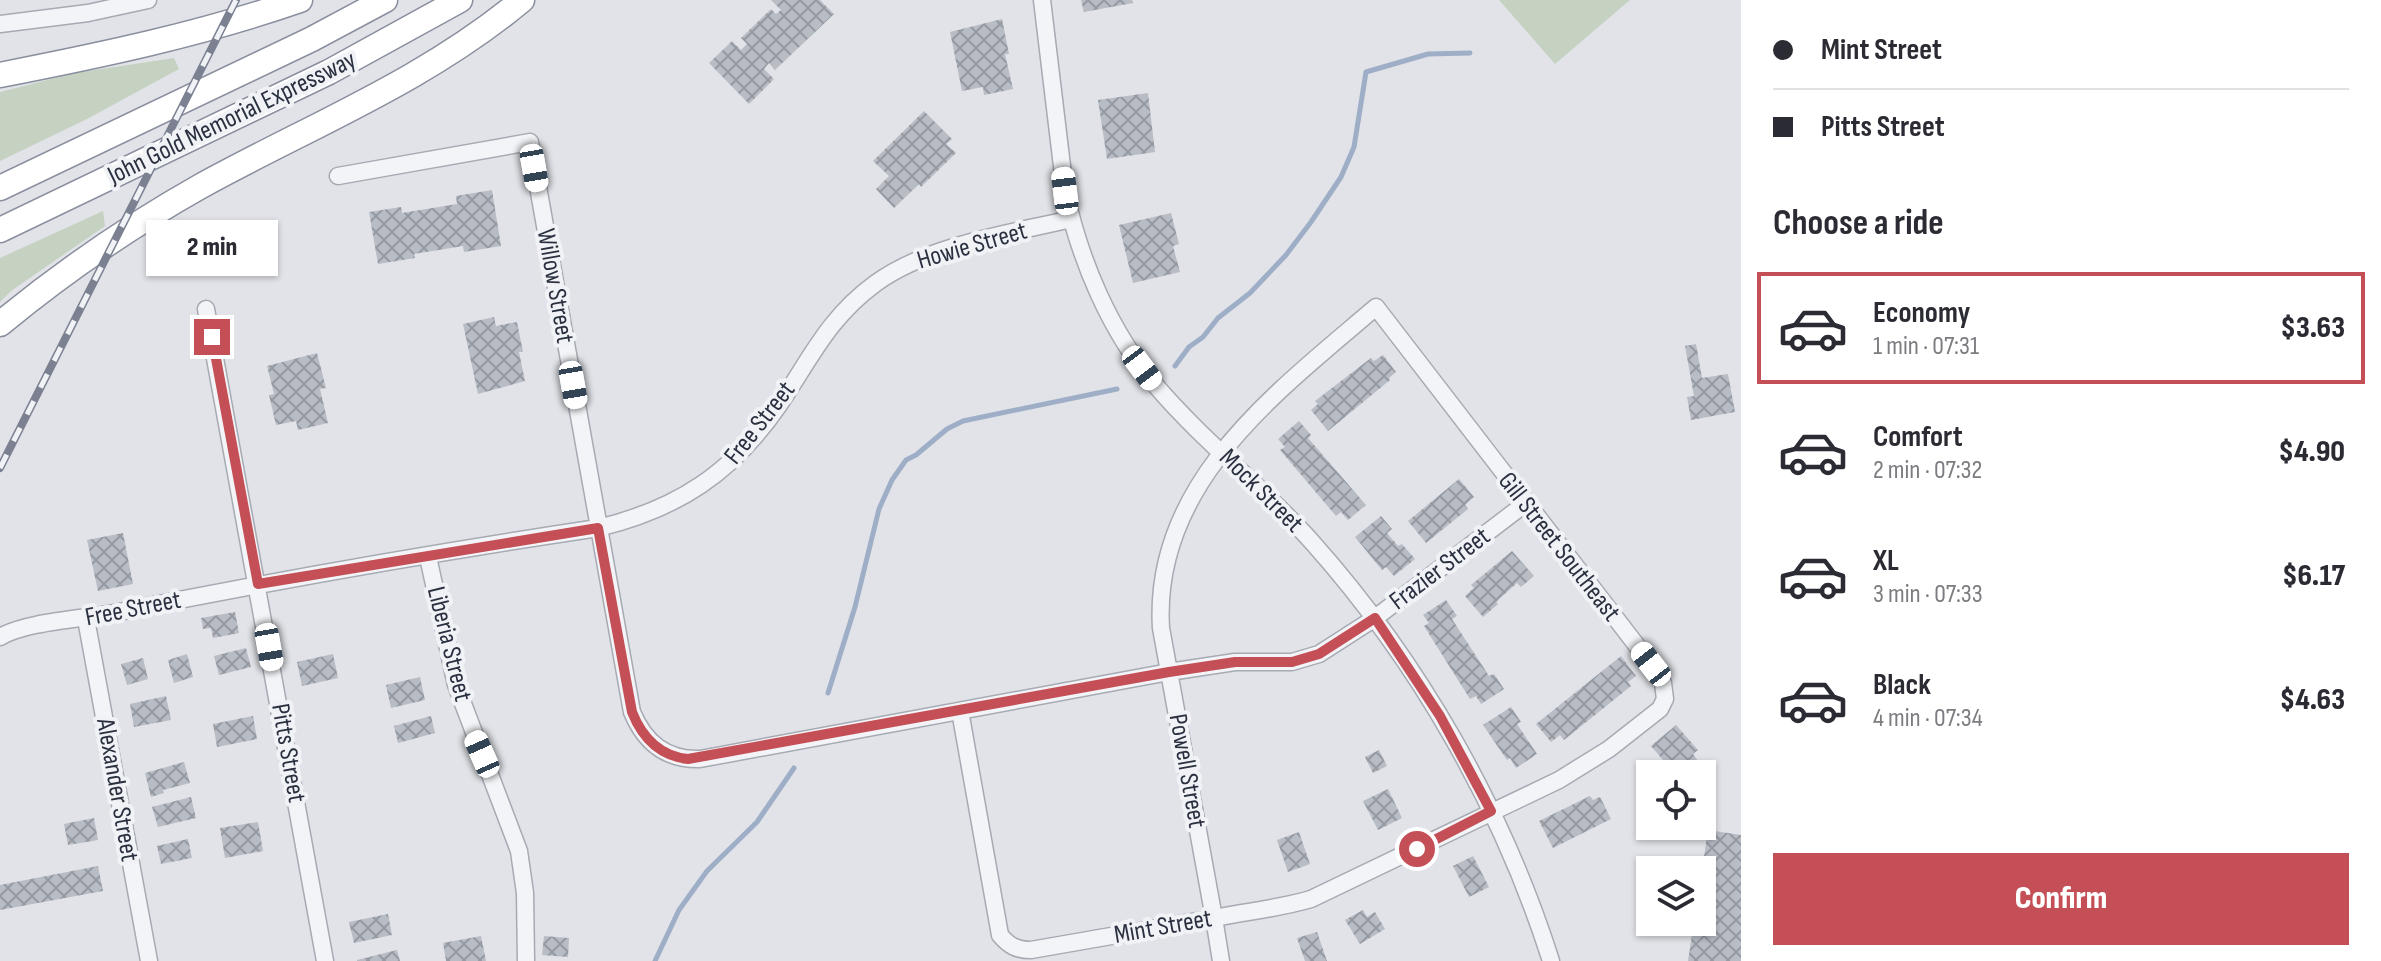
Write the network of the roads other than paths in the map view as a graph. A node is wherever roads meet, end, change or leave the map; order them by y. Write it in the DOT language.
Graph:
graph roads {
  1 [pos="148,0"];
  2 [pos="300,0"];
  3 [pos="385,0"];
  4 [pos="460,0"];
  5 [pos="522,0"];
  6 [pos="1042,0"];
  7 [pos="125,3"];
  8 [pos="0,24"];
  9 [pos="0,75"];
  10 [pos="338,176"];
  11 [pos="0,188"];
  12 [pos="1071,219"];
  13 [pos="0,230"];
  14 [pos="877,282"];
  15 [pos="1376,307"];
  16 [pos="206,309"];
  17 [pos="0,324"];
  18 [pos="1222,452"];
  19 [pos="1526,503"];
  20 [pos="598,528"];
  21 [pos="428,557"];
  22 [pos="258,584"];
  23 [pos="1375,618"];
  24 [pos="86,619"];
  25 [pos="0,637"];
  26 [pos="1169,672"];
  27 [pos="960,711"];
  28 [pos="661,750"];
  29 [pos="1491,811"];
  30 [pos="1214,918"];
  31 [pos="149,961"];
  32 [pos="325,961"];
  33 [pos="526,961"];
  34 [pos="1221,961"];
  35 [pos="1551,961"];
  1 -- 7 [label="street"];
  2 -- 9 [label="highway"];
  3 -- 11 [label="highway, John Gold Memorial Expressway"];
  4 -- 13 [label="highway, John Gold Memorial Expressway"];
  5 -- 17 [label="highway"];
  6 -- 12 [label="street, Mock Street"];
  7 -- 8 [label="street"];
  10 -- 20 [label="street, Willow Street"];
  12 -- 14 [label="street, Howie Street"];
  12 -- 18 [label="street, Mock Street"];
  14 -- 20 [label="street, Free Street"];
  15 -- 18 [label="street, Powell Street"];
  15 -- 19 [label="street, Gill Street Southeast"];
  16 -- 22 [label="street, Pitts Street"];
  18 -- 23 [label="street, Mock Street"];
  18 -- 26 [label="street, Powell Street"];
  19 -- 23 [label="street, Frazier Street"];
  19 -- 29 [label="street, Gill Street Southeast"];
  20 -- 21 [label="street, Free Street"];
  20 -- 28 [label="street, Willow Street"];
  21 -- 22 [label="street, Free Street"];
  21 -- 33 [label="street, Liberia Street"];
  22 -- 24 [label="street, Free Street"];
  22 -- 32 [label="street, Pitts Street"];
  23 -- 26 [label="street, Frazier Street"];
  23 -- 29 [label="street, Mock Street"];
  24 -- 25 [label="street, Free Street"];
  24 -- 31 [label="street, Alexander Street"];
  26 -- 27 [label="street, Frazier Street"];
  26 -- 30 [label="street, Powell Street"];
  27 -- 28 [label="street, Frazier Street"];
  27 -- 30 [label="street, Mint Street"];
  29 -- 30 [label="street, Mint Street"];
  29 -- 35 [label="street, Mock Street"];
  30 -- 34 [label="street, Powell Street"];
}
